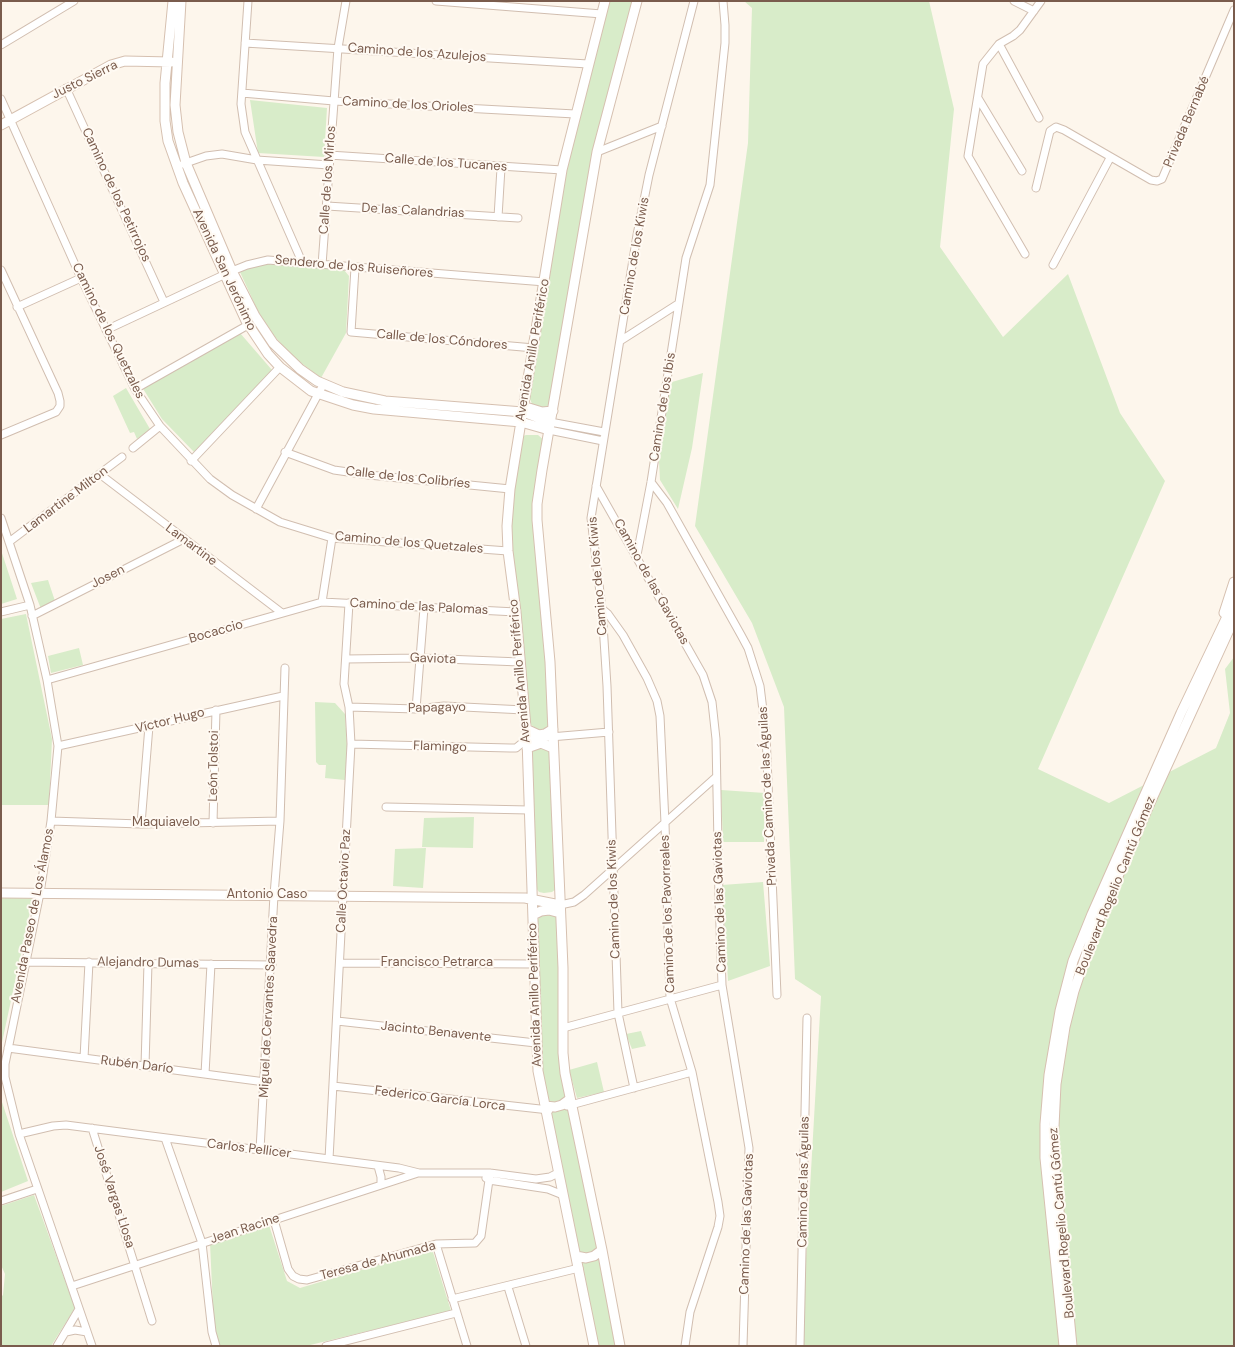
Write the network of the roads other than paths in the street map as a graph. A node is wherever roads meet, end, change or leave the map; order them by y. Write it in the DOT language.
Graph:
graph roads {
  1 [pos="74,1"];
  2 [pos="173,1"];
  3 [pos="181,1"];
  4 [pos="248,1"];
  5 [pos="346,1"];
  6 [pos="436,1"];
  7 [pos="605,1"];
  8 [pos="637,1"];
  9 [pos="694,1"];
  10 [pos="723,1"];
  11 [pos="1014,1"];
  12 [pos="1041,1"];
  13 [pos="1234,10"];
  14 [pos="1034,11"];
  15 [pos="602,14"];
  16 [pos="245,43"];
  17 [pos="999,44"];
  18 [pos="1,45"];
  19 [pos="338,48"];
  20 [pos="166,62"];
  21 [pos="176,62"];
  22 [pos="588,64"];
  23 [pos="66,88"];
  24 [pos="242,93"];
  25 [pos="978,98"];
  26 [pos="1,99"];
  27 [pos="334,101"];
  28 [pos="575,114"];
  29 [pos="1039,118"];
  30 [pos="10,120"];
  31 [pos="1,125"];
  32 [pos="662,126"];
  33 [pos="597,152"];
  34 [pos="329,155"];
  35 [pos="1110,158"];
  36 [pos="257,160"];
  37 [pos="181,164"];
  38 [pos="329,164"];
  39 [pos="500,168"];
  40 [pos="562,170"];
  41 [pos="1022,171"];
  42 [pos="1036,188"];
  43 [pos="327,206"];
  44 [pos="498,216"];
  45 [pos="518,218"];
  46 [pos="1025,254"];
  47 [pos="302,262"];
  48 [pos="322,265"];
  49 [pos="1053,265"];
  50 [pos="355,268"];
  51 [pos="1,270"];
  52 [pos="228,273"];
  53 [pos="81,278"];
  54 [pos="545,282"];
  55 [pos="164,302"];
  56 [pos="678,304"];
  57 [pos="17,308"];
  58 [pos="248,325"];
  59 [pos="106,330"];
  60 [pos="620,341"];
  61 [pos="534,348"];
  62 [pos="280,367"];
  63 [pos="323,385"];
  64 [pos="135,389"];
  65 [pos="318,394"];
  66 [pos="553,411"];
  67 [pos="522,418"];
  68 [pos="160,426"];
  69 [pos="549,429"];
  70 [pos="604,432"];
  71 [pos="1,435"];
  72 [pos="603,441"];
  73 [pos="133,448"];
  74 [pos="285,452"];
  75 [pos="122,457"];
  76 [pos="192,461"];
  77 [pos="100,475"];
  78 [pos="651,482"];
  79 [pos="596,486"];
  80 [pos="510,489"];
  81 [pos="256,509"];
  82 [pos="1,518"];
  83 [pos="332,538"];
  84 [pos="184,539"];
  85 [pos="9,542"];
  86 [pos="508,551"];
  87 [pos="637,554"];
  88 [pos="1234,582"];
  89 [pos="322,602"];
  90 [pos="1234,602"];
  91 [pos="349,603"];
  92 [pos="30,605"];
  93 [pos="424,608"];
  94 [pos="602,608"];
  95 [pos="1,612"];
  96 [pos="516,612"];
  97 [pos="282,613"];
  98 [pos="32,616"];
  99 [pos="1234,619"];
  100 [pos="1231,628"];
  101 [pos="1218,634"];
  102 [pos="420,658"];
  103 [pos="346,659"];
  104 [pos="520,662"];
  105 [pos="285,668"];
  106 [pos="47,680"];
  107 [pos="283,696"];
  108 [pos="349,708"];
  109 [pos="416,708"];
  110 [pos="216,710"];
  111 [pos="524,710"];
  112 [pos="149,726"];
  113 [pos="526,729"];
  114 [pos="609,732"];
  115 [pos="553,733"];
  116 [pos="351,744"];
  117 [pos="527,744"];
  118 [pos="58,746"];
  119 [pos="553,748"];
  120 [pos="716,777"];
  121 [pos="386,808"];
  122 [pos="529,810"];
  123 [pos="51,821"];
  124 [pos="280,821"];
  125 [pos="213,823"];
  126 [pos="666,823"];
  127 [pos="141,824"];
  128 [pos="613,869"];
  129 [pos="560,892"];
  130 [pos="1,893"];
  131 [pos="40,894"];
  132 [pos="274,895"];
  133 [pos="343,896"];
  134 [pos="532,896"];
  135 [pos="560,909"];
  136 [pos="533,915"];
  137 [pos="25,962"];
  138 [pos="89,962"];
  139 [pos="148,963"];
  140 [pos="340,963"];
  141 [pos="210,964"];
  142 [pos="534,964"];
  143 [pos="272,965"];
  144 [pos="722,985"];
  145 [pos="777,995"];
  146 [pos="670,998"];
  147 [pos="618,1013"];
  148 [pos="807,1018"];
  149 [pos="337,1021"];
  150 [pos="563,1028"];
  151 [pos="536,1044"];
  152 [pos="8,1048"];
  153 [pos="84,1058"];
  154 [pos="145,1066"];
  155 [pos="692,1072"];
  156 [pos="205,1074"];
  157 [pos="265,1082"];
  158 [pos="333,1086"];
  159 [pos="634,1088"];
  160 [pos="571,1104"];
  161 [pos="546,1111"];
  162 [pos="92,1128"];
  163 [pos="20,1134"];
  164 [pos="165,1138"];
  165 [pos="260,1150"];
  166 [pos="329,1159"];
  167 [pos="378,1166"];
  168 [pos="419,1173"];
  169 [pos="558,1173"];
  170 [pos="490,1177"];
  171 [pos="381,1184"];
  172 [pos="37,1189"];
  173 [pos="563,1195"];
  174 [pos="1,1201"];
  175 [pos="274,1220"];
  176 [pos="202,1244"];
  177 [pos="436,1244"];
  178 [pos="602,1250"];
  179 [pos="576,1256"];
  180 [pos="604,1263"];
  181 [pos="136,1265"];
  182 [pos="579,1268"];
  183 [pos="72,1286"];
  184 [pos="508,1287"];
  185 [pos="452,1299"];
  186 [pos="79,1309"];
  187 [pos="456,1313"];
  188 [pos="152,1321"];
  189 [pos="66,1332"];
  190 [pos="87,1332"];
  191 [pos="57,1346"];
  192 [pos="92,1346"];
  193 [pos="216,1346"];
  194 [pos="326,1346"];
  195 [pos="467,1346"];
  196 [pos="526,1346"];
  197 [pos="594,1346"];
  198 [pos="620,1346"];
  199 [pos="685,1346"];
  200 [pos="743,1346"];
  201 [pos="800,1346"];
  202 [pos="1064,1346"];
  203 [pos="1072,1346"];
  1 -- 18 [label="street"];
  2 -- 20 [label="street, Avenida San Jerónimo"];
  3 -- 21 [label="street, Avenida San Jerónimo"];
  4 -- 16 [label="street"];
  5 -- 19 [label="street, Calle de los Mirlos"];
  6 -- 15 [label="street"];
  7 -- 15 [label="street, Avenida Anillo Periférico"];
  8 -- 33 [label="street, Avenida Anillo Periférico"];
  9 -- 32 [label="street, Camino de los Kiwis"];
  10 -- 56 [label="street, Camino de los Ibis"];
  11 -- 14 [label="street"];
  12 -- 14 [label="street"];
  13 -- 35 [label="street, Privada Bernabé"];
  14 -- 17 [label="street"];
  15 -- 22 [label="street, Avenida Anillo Periférico"];
  16 -- 19 [label="street, Camino de los Azulejos"];
  16 -- 24 [label="street"];
  17 -- 25 [label="street"];
  17 -- 29 [label="street"];
  19 -- 22 [label="street, Camino de los Azulejos"];
  19 -- 27 [label="street, Calle de los Mirlos"];
  20 -- 21 [label="street, Justo Sierra"];
  20 -- 23 [label="street, Justo Sierra"];
  20 -- 37 [label="street, Avenida San Jerónimo"];
  21 -- 37 [label="street, Avenida San Jerónimo"];
  22 -- 28 [label="street, Avenida Anillo Periférico"];
  23 -- 30 [label="street, Justo Sierra"];
  23 -- 55 [label="street, Camino de los Petirrojos"];
  24 -- 27 [label="street, Camino de los Orioles"];
  24 -- 36 [label="street"];
  25 -- 41 [label="street"];
  25 -- 46 [label="street"];
  26 -- 30 [label="street, Camino de los Quetzales"];
  27 -- 28 [label="street, Camino de los Orioles"];
  27 -- 34 [label="street, Calle de los Mirlos"];
  28 -- 40 [label="street, Avenida Anillo Periférico"];
  30 -- 31 [label="street, Justo Sierra"];
  30 -- 53 [label="street, Camino de los Quetzales"];
  32 -- 33 [label="street"];
  32 -- 60 [label="street, Camino de los Kiwis"];
  33 -- 66 [label="street, Avenida Anillo Periférico"];
  34 -- 38 [label="street, Calle de los Mirlos"];
  34 -- 39 [label="street, Calle de los Tucanes"];
  35 -- 42 [label="street"];
  35 -- 49 [label="street"];
  36 -- 37 [label="street"];
  36 -- 38 [label="street"];
  36 -- 47 [label="street"];
  37 -- 52 [label="street, Avenida San Jerónimo"];
  38 -- 43 [label="street, Calle de los Mirlos"];
  39 -- 40 [label="street, Calle de los Tucanes"];
  39 -- 44 [label="street"];
  40 -- 54 [label="street, Avenida Anillo Periférico"];
  43 -- 44 [label="street, De las Calandrias"];
  43 -- 48 [label="street, Calle de los Mirlos"];
  44 -- 45 [label="street, De las Calandrias"];
  47 -- 48 [label="street, Sendero de los Ruiseñores"];
  47 -- 52 [label="street, Sendero de los Ruiseñores"];
  48 -- 50 [label="street, Sendero de los Ruiseñores"];
  50 -- 54 [label="street, Sendero de los Ruiseñores"];
  50 -- 61 [label="street, Calle de los Cóndores"];
  51 -- 57 [label="street"];
  52 -- 55 [label="street, Sendero de los Ruiseñores"];
  52 -- 58 [label="street, Avenida San Jerónimo"];
  52 -- 63 [label="street, Avenida San Jerónimo"];
  53 -- 57 [label="street"];
  53 -- 59 [label="street, Camino de los Quetzales"];
  54 -- 61 [label="street, Avenida Anillo Periférico"];
  55 -- 59 [label="street, Sendero de los Ruiseñores"];
  56 -- 60 [label="street"];
  56 -- 78 [label="street, Camino de los Ibis"];
  57 -- 71 [label="street"];
  58 -- 62 [label="street, Avenida San Jerónimo"];
  58 -- 64 [label="street"];
  59 -- 64 [label="street, Camino de los Quetzales"];
  60 -- 70 [label="street, Camino de los Kiwis"];
  61 -- 67 [label="street, Avenida Anillo Periférico"];
  62 -- 65 [label="street, Avenida San Jerónimo"];
  62 -- 76 [label="street"];
  63 -- 65 [label="street"];
  63 -- 67 [label="street, Avenida San Jerónimo"];
  64 -- 68 [label="street, Camino de los Quetzales"];
  65 -- 67 [label="street, Avenida San Jerónimo"];
  65 -- 74 [label="street"];
  66 -- 67 [label="street"];
  66 -- 69 [label="street, Avenida Anillo Periférico"];
  67 -- 69 [label="street, Avenida San Jerónimo"];
  67 -- 69 [label="street"];
  67 -- 80 [label="street, Avenida Anillo Periférico"];
  68 -- 73 [label="street"];
  68 -- 76 [label="street, Camino de los Quetzales"];
  69 -- 70 [label="street, Avenida San Jerónimo"];
  69 -- 72 [label="street, Avenida San Jerónimo"];
  69 -- 115 [label="street, Avenida Anillo Periférico"];
  70 -- 72 [label="street, Camino de los Kiwis"];
  72 -- 79 [label="street, Camino de los Kiwis"];
  74 -- 80 [label="street, Calle de los Colibríes"];
  74 -- 81 [label="street"];
  75 -- 77 [label="street, Lamartine Milton"];
  76 -- 81 [label="street, Camino de los Quetzales"];
  77 -- 84 [label="street, Lamartine"];
  77 -- 85 [label="street, Lamartine Milton"];
  78 -- 87 [label="street, Camino de los Ibis"];
  78 -- 145 [label="street, Privada Camino de las Águilas"];
  79 -- 87 [label="street, Camino de las Gaviotas"];
  79 -- 94 [label="street, Camino de los Kiwis"];
  80 -- 86 [label="street, Avenida Anillo Periférico"];
  81 -- 83 [label="street, Camino de los Quetzales"];
  82 -- 85 [label="street, Avenida Paseo de Los Álamos"];
  83 -- 86 [label="street, Camino de los Quetzales"];
  83 -- 89 [label="street"];
  84 -- 97 [label="street, Lamartine"];
  84 -- 98 [label="street, Josen"];
  85 -- 92 [label="street, Avenida Paseo de Los Álamos"];
  86 -- 96 [label="street, Avenida Anillo Periférico"];
  87 -- 120 [label="street, Camino de las Gaviotas"];
  88 -- 101 [label="street, Boulevard Rogelio Cantú Gómez"];
  89 -- 91 [label="street, Camino de las Palomas"];
  89 -- 97 [label="street, Bocaccio"];
  90 -- 101 [label="street, Boulevard Rogelio Cantú Gómez"];
  91 -- 93 [label="street, Camino de las Palomas"];
  91 -- 103 [label="street, Calle Octavio Paz"];
  92 -- 95 [label="street"];
  92 -- 98 [label="street, Avenida Paseo de Los Álamos"];
  93 -- 96 [label="street, Camino de las Palomas"];
  93 -- 102 [label="street"];
  94 -- 114 [label="street, Camino de los Kiwis"];
  94 -- 126 [label="street, Camino de los Pavorreales"];
  96 -- 104 [label="street, Avenida Anillo Periférico"];
  97 -- 106 [label="street, Bocaccio"];
  98 -- 106 [label="street, Avenida Paseo de Los Álamos"];
  99 -- 100 [label="street, Boulevard Rogelio Cantú Gómez"];
  100 -- 203 [label="street, Boulevard Rogelio Cantú Gómez"];
  101 -- 202 [label="street, Boulevard Rogelio Cantú Gómez"];
  102 -- 103 [label="street, Gaviota"];
  102 -- 104 [label="street, Gaviota"];
  102 -- 109 [label="street"];
  103 -- 108 [label="street, Calle Octavio Paz"];
  104 -- 111 [label="street, Avenida Anillo Periférico"];
  105 -- 107 [label="street, Miguel de Cervantes Saavedra"];
  106 -- 118 [label="street, Avenida Paseo de Los Álamos"];
  107 -- 110 [label="street, Víctor Hugo"];
  107 -- 124 [label="street, Miguel de Cervantes Saavedra"];
  108 -- 109 [label="street, Papagayo"];
  108 -- 116 [label="street, Calle Octavio Paz"];
  109 -- 111 [label="street, Papagayo"];
  110 -- 112 [label="street, Víctor Hugo"];
  110 -- 125 [label="street, León Tolstoi"];
  111 -- 113 [label="street, Avenida Anillo Periférico"];
  112 -- 118 [label="street, Víctor Hugo"];
  112 -- 127 [label="street"];
  113 -- 115 [label="street"];
  113 -- 117 [label="street, Avenida Anillo Periférico"];
  114 -- 115 [label="street"];
  114 -- 128 [label="street, Camino de los Kiwis"];
  115 -- 117 [label="street"];
  115 -- 119 [label="street, Avenida Anillo Periférico"];
  116 -- 117 [label="street, Flamingo"];
  116 -- 133 [label="street, Calle Octavio Paz"];
  117 -- 119 [label="street"];
  117 -- 122 [label="street, Avenida Anillo Periférico"];
  118 -- 123 [label="street, Avenida Paseo de Los Álamos"];
  119 -- 129 [label="street, Avenida Anillo Periférico"];
  120 -- 126 [label="street"];
  120 -- 144 [label="street, Camino de las Gaviotas"];
  121 -- 122 [label="street"];
  122 -- 134 [label="street, Avenida Anillo Periférico"];
  123 -- 127 [label="street, Maquiavelo"];
  123 -- 131 [label="street, Avenida Paseo de Los Álamos"];
  124 -- 125 [label="street, Maquiavelo"];
  124 -- 132 [label="street, Miguel de Cervantes Saavedra"];
  125 -- 127 [label="street, Maquiavelo"];
  126 -- 128 [label="street"];
  126 -- 146 [label="street, Camino de los Pavorreales"];
  128 -- 135 [label="street"];
  128 -- 147 [label="street, Camino de los Kiwis"];
  129 -- 134 [label="street"];
  129 -- 135 [label="street, Avenida Anillo Periférico"];
  130 -- 131 [label="street, Antonio Caso"];
  131 -- 132 [label="street, Antonio Caso"];
  131 -- 137 [label="street, Avenida Paseo de Los Álamos"];
  132 -- 133 [label="street, Antonio Caso"];
  132 -- 143 [label="street, Miguel de Cervantes Saavedra"];
  133 -- 134 [label="street, Antonio Caso"];
  133 -- 140 [label="street, Calle Octavio Paz"];
  134 -- 135 [label="street"];
  134 -- 136 [label="street, Avenida Anillo Periférico"];
  135 -- 136 [label="street"];
  135 -- 150 [label="street, Avenida Anillo Periférico"];
  136 -- 142 [label="street, Avenida Anillo Periférico"];
  137 -- 138 [label="street, Alejandro Dumas"];
  137 -- 152 [label="street, Avenida Paseo de Los Álamos"];
  138 -- 139 [label="street, Alejandro Dumas"];
  138 -- 153 [label="street"];
  139 -- 141 [label="street, Alejandro Dumas"];
  139 -- 154 [label="street"];
  140 -- 142 [label="street, Francisco Petrarca"];
  140 -- 149 [label="street, Calle Octavio Paz"];
  141 -- 143 [label="street, Alejandro Dumas"];
  141 -- 156 [label="street"];
  142 -- 151 [label="street, Avenida Anillo Periférico"];
  143 -- 157 [label="street, Miguel de Cervantes Saavedra"];
  144 -- 146 [label="street"];
  144 -- 200 [label="street, Camino de las Gaviotas"];
  146 -- 147 [label="street"];
  146 -- 155 [label="street, Camino de los Pavorreales"];
  147 -- 150 [label="street"];
  147 -- 159 [label="street, Camino de los Kiwis"];
  148 -- 201 [label="street, Camino de las Águilas"];
  149 -- 151 [label="street, Jacinto Benavente"];
  149 -- 158 [label="street, Calle Octavio Paz"];
  150 -- 160 [label="street, Avenida Anillo Periférico"];
  151 -- 161 [label="street, Avenida Anillo Periférico"];
  152 -- 153 [label="street, Rubén Darío"];
  152 -- 163 [label="street, Avenida Paseo de Los Álamos"];
  153 -- 154 [label="street, Rubén Darío"];
  154 -- 156 [label="street, Rubén Darío"];
  155 -- 159 [label="street"];
  155 -- 199 [label="street, Camino de los Pavorreales"];
  156 -- 157 [label="street, Rubén Darío"];
  157 -- 165 [label="street, Miguel de Cervantes Saavedra"];
  158 -- 161 [label="street, Federico García Lorca"];
  158 -- 166 [label="street, Calle Octavio Paz"];
  159 -- 160 [label="street"];
  160 -- 161 [label="street"];
  160 -- 178 [label="street, Avenida Anillo Periférico"];
  161 -- 169 [label="street, Avenida Anillo Periférico"];
  162 -- 163 [label="street, Carlos Pellicer"];
  162 -- 164 [label="street, Carlos Pellicer"];
  162 -- 181 [label="street, José Vargas Llosa"];
  163 -- 172 [label="street, Avenida Paseo de Los Álamos"];
  164 -- 165 [label="street, Carlos Pellicer"];
  164 -- 176 [label="street"];
  165 -- 166 [label="street, Carlos Pellicer"];
  166 -- 167 [label="street, Carlos Pellicer"];
  167 -- 168 [label="street, Carlos Pellicer"];
  167 -- 171 [label="street"];
  168 -- 170 [label="street, Carlos Pellicer"];
  168 -- 171 [label="street, Jean Racine"];
  169 -- 170 [label="street, Carlos Pellicer"];
  169 -- 173 [label="street, Avenida Anillo Periférico"];
  170 -- 173 [label="street, Carlos Pellicer"];
  170 -- 177 [label="street, Teresa de Ahumada"];
  171 -- 175 [label="street, Jean Racine"];
  172 -- 174 [label="street"];
  172 -- 183 [label="street, Avenida Paseo de Los Álamos"];
  173 -- 179 [label="street, Avenida Anillo Periférico"];
  175 -- 176 [label="street, Jean Racine"];
  175 -- 177 [label="street, Teresa de Ahumada"];
  176 -- 181 [label="street, Jean Racine"];
  176 -- 193 [label="street"];
  177 -- 185 [label="street"];
  178 -- 179 [label="street"];
  178 -- 180 [label="street, Avenida Anillo Periférico"];
  179 -- 182 [label="street, Avenida Anillo Periférico"];
  180 -- 182 [label="street"];
  180 -- 198 [label="street, Avenida Anillo Periférico"];
  181 -- 183 [label="street, Jean Racine"];
  181 -- 188 [label="street, José Vargas Llosa"];
  182 -- 184 [label="street"];
  182 -- 197 [label="street, Avenida Anillo Periférico"];
  183 -- 186 [label="street, Avenida Paseo de Los Álamos"];
  184 -- 185 [label="street"];
  184 -- 196 [label="street"];
  185 -- 187 [label="street"];
  186 -- 189 [label="street"];
  186 -- 190 [label="street, Avenida Paseo de Los Álamos"];
  187 -- 194 [label="street"];
  187 -- 195 [label="street"];
  189 -- 190 [label="street"];
  189 -- 191 [label="street"];
  190 -- 192 [label="street, Avenida Paseo de Los Álamos"];
}
